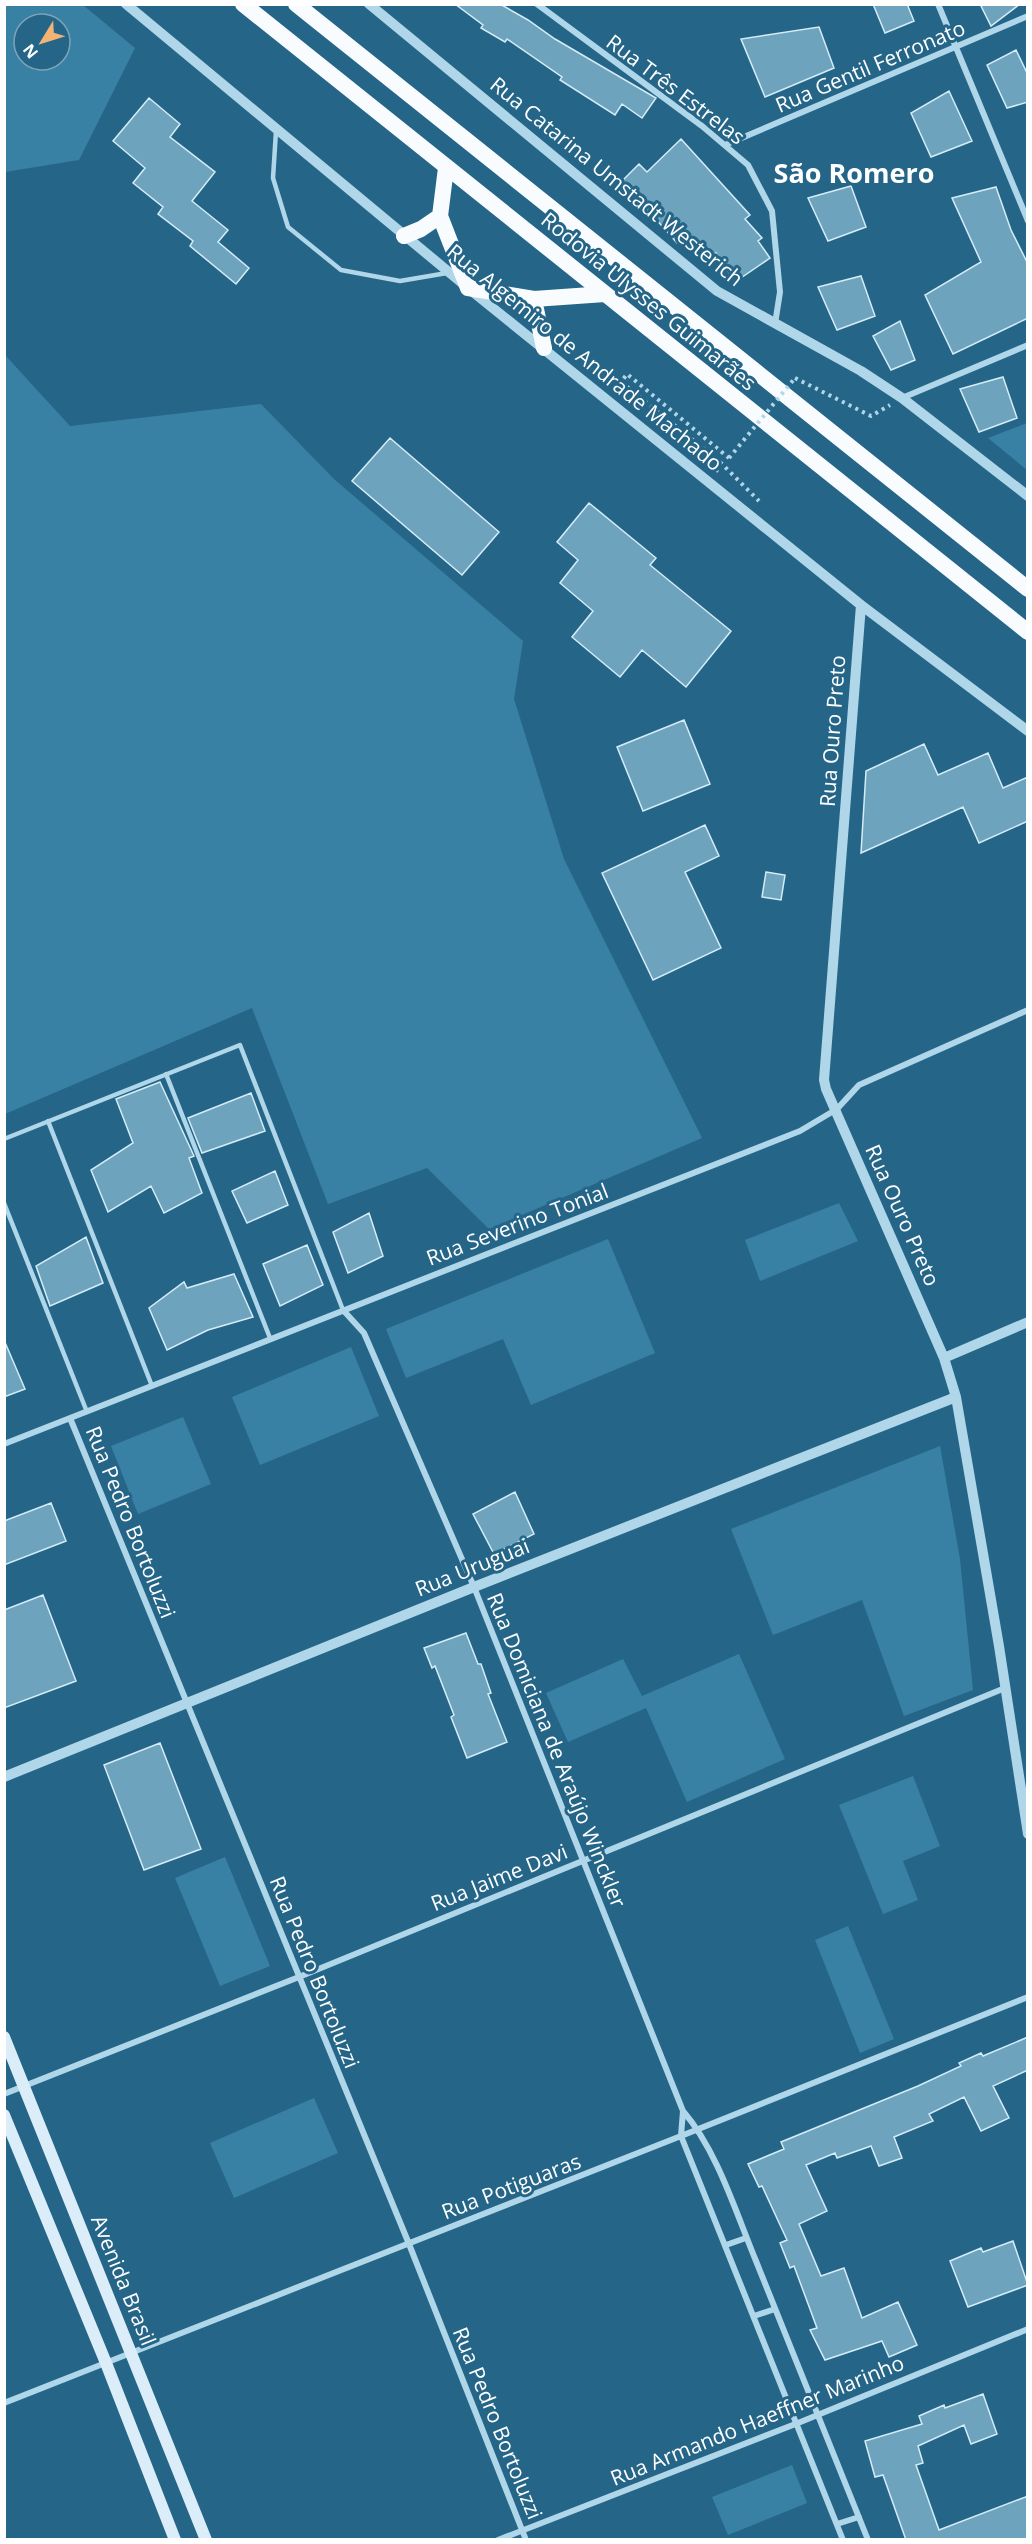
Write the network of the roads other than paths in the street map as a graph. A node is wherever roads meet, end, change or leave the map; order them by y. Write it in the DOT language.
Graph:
graph roads {
  1 [pos="126,4"];
  2 [pos="243,4"];
  3 [pos="296,4"];
  4 [pos="369,4"];
  5 [pos="537,4"];
  6 [pos="938,4"];
  7 [pos="1028,16"];
  8 [pos="956,47"];
  9 [pos="276,129"];
  10 [pos="725,145"];
  11 [pos="446,168"];
  12 [pos="440,216"];
  13 [pos="1028,221"];
  14 [pos="404,236"];
  15 [pos="449,273"];
  16 [pos="468,288"];
  17 [pos="605,294"];
  18 [pos="534,299"];
  19 [pos="775,324"];
  20 [pos="1028,345"];
  21 [pos="544,348"];
  22 [pos="902,398"];
  23 [pos="1028,496"];
  24 [pos="1028,589"];
  25 [pos="861,605"];
  26 [pos="1028,632"];
  27 [pos="1028,731"];
  28 [pos="1028,1010"];
  29 [pos="166,1074"];
  30 [pos="837,1109"];
  31 [pos="48,1122"];
  32 [pos="4,1139"];
  33 [pos="4,1203"];
  34 [pos="344,1310"];
  35 [pos="1028,1322"];
  36 [pos="270,1338"];
  37 [pos="944,1358"];
  38 [pos="152,1386"];
  39 [pos="956,1397"];
  40 [pos="87,1412"];
  41 [pos="70,1418"];
  42 [pos="4,1444"];
  43 [pos="474,1587"];
  44 [pos="1005,1688"];
  45 [pos="188,1703"];
  46 [pos="4,1777"];
  47 [pos="1028,1834"];
  48 [pos="583,1860"];
  49 [pos="299,1977"];
  50 [pos="1028,1997"];
  51 [pos="4,2037"];
  52 [pos="24,2086"];
  53 [pos="4,2094"];
  54 [pos="683,2111"];
  55 [pos="4,2115"];
  56 [pos="699,2129"];
  57 [pos="681,2136"];
  58 [pos="746,2238"];
  59 [pos="409,2244"];
  60 [pos="726,2245"];
  61 [pos="775,2309"];
  62 [pos="754,2316"];
  63 [pos="1028,2329"];
  64 [pos="132,2352"];
  65 [pos="106,2363"];
  66 [pos="4,2403"];
  67 [pos="819,2414"];
  68 [pos="798,2423"];
  69 [pos="859,2517"];
  70 [pos="837,2524"];
  71 [pos="522,2530"];
  72 [pos="175,2540"];
  73 [pos="206,2540"];
  74 [pos="498,2540"];
  75 [pos="526,2540"];
  76 [pos="843,2540"];
  77 [pos="868,2540"];
  1 -- 9 [label="street, Rua Algemiro de Andrade Machado"];
  2 -- 11 [label="highway, Rodovia Ulysses Guimarães"];
  3 -- 24 [label="highway, Rodovia Ulysses Guimarães"];
  4 -- 19 [label="street, Rua Catarina Umstadt Westerich"];
  5 -- 10 [label="street, Rua Três Estrelas"];
  6 -- 8 [label="street"];
  7 -- 8 [label="street, Rua Gentil Ferronato"];
  8 -- 10 [label="street, Rua Gentil Ferronato"];
  8 -- 13 [label="street"];
  9 -- 14 [label="street, Rua Algemiro de Andrade Machado"];
  9 -- 15 [label="lane"];
  10 -- 19 [label="street, Rua Três Estrelas"];
  11 -- 12 [label="highway"];
  11 -- 17 [label="highway, Rodovia Ulysses Guimarães"];
  12 -- 14 [label="highway"];
  12 -- 16 [label="highway"];
  14 -- 15 [label="street, Rua Algemiro de Andrade Machado"];
  15 -- 16 [label="street, Rua Algemiro de Andrade Machado"];
  16 -- 18 [label="highway"];
  16 -- 21 [label="street, Rua Algemiro de Andrade Machado"];
  17 -- 18 [label="highway"];
  17 -- 26 [label="highway, Rodovia Ulysses Guimarães"];
  18 -- 21 [label="highway"];
  19 -- 22 [label="street, Rua Catarina Umstadt Westerich"];
  20 -- 22 [label="street"];
  21 -- 25 [label="street, Rua Algemiro de Andrade Machado"];
  22 -- 23 [label="street, Rua Catarina Umstadt Westerich"];
  25 -- 27 [label="street, Rua Algemiro de Andrade Machado"];
  25 -- 30 [label="street, Rua Ouro Preto"];
  28 -- 30 [label="street, Rua Severino Tonial"];
  29 -- 31 [label="lane"];
  29 -- 34 [label="lane"];
  29 -- 36 [label="lane"];
  30 -- 34 [label="street, Rua Severino Tonial"];
  30 -- 37 [label="street, Rua Ouro Preto"];
  31 -- 32 [label="lane"];
  31 -- 38 [label="lane"];
  33 -- 40 [label="lane"];
  34 -- 36 [label="street, Rua Severino Tonial"];
  34 -- 43 [label="street, Rua Domiciana de Araújo Winckler"];
  35 -- 37 [label="street"];
  36 -- 38 [label="street, Rua Severino Tonial"];
  37 -- 39 [label="street, Rua Ouro Preto"];
  38 -- 40 [label="street, Rua Severino Tonial"];
  39 -- 43 [label="street, Rua Uruguai"];
  39 -- 44 [label="street, Rua Ouro Preto"];
  40 -- 41 [label="street, Rua Severino Tonial"];
  41 -- 42 [label="street, Rua Severino Tonial"];
  41 -- 45 [label="street, Rua Pedro Bortoluzzi"];
  43 -- 45 [label="street, Rua Uruguai"];
  43 -- 48 [label="street, Rua Domiciana de Araújo Winckler"];
  44 -- 47 [label="street, Rua Ouro Preto"];
  44 -- 48 [label="street, Rua Jaime Davi"];
  45 -- 46 [label="street, Rua Uruguai"];
  45 -- 49 [label="street, Rua Pedro Bortoluzzi"];
  48 -- 49 [label="street, Rua Jaime Davi"];
  48 -- 54 [label="street, Rua Domiciana de Araújo Winckler"];
  49 -- 52 [label="street, Rua Jaime Davi"];
  49 -- 59 [label="street, Rua Pedro Bortoluzzi"];
  50 -- 56 [label="street, Rua Potiguaras"];
  51 -- 52 [label="main road, Avenida Brasil"];
  52 -- 53 [label="street, Rua Jaime Davi"];
  52 -- 64 [label="main road, Avenida Brasil"];
  54 -- 56 [label="street, Rua Domiciana de Araújo Winckler"];
  54 -- 57 [label="street, Rua Domiciana de Araújo Winckler"];
  55 -- 65 [label="main road"];
  56 -- 57 [label="street, Rua Potiguaras"];
  56 -- 58 [label="street, Rua Domiciana de Araújo Winckler"];
  57 -- 59 [label="street, Rua Potiguaras"];
  57 -- 60 [label="street, Rua Domiciana de Araújo Winckler"];
  58 -- 60 [label="street"];
  58 -- 61 [label="street, Rua Domiciana de Araújo Winckler"];
  59 -- 64 [label="street, Rua Potiguaras"];
  59 -- 71 [label="street, Rua Pedro Bortoluzzi"];
  60 -- 62 [label="street, Rua Domiciana de Araújo Winckler"];
  61 -- 62 [label="street"];
  61 -- 67 [label="street, Rua Domiciana de Araújo Winckler"];
  62 -- 68 [label="street, Rua Domiciana de Araújo Winckler"];
  63 -- 67 [label="street, Rua Armando Haeffner Marinho"];
  64 -- 65 [label="street, Rua Potiguaras"];
  64 -- 73 [label="main road, Avenida Brasil"];
  65 -- 66 [label="street, Rua Potiguaras"];
  65 -- 72 [label="main road"];
  67 -- 68 [label="street, Rua Armando Haeffner Marinho"];
  67 -- 69 [label="street, Rua Domiciana de Araújo Winckler"];
  68 -- 70 [label="street, Rua Domiciana de Araújo Winckler"];
  68 -- 71 [label="street, Rua Armando Haeffner Marinho"];
  69 -- 70 [label="street"];
  69 -- 77 [label="street, Rua Domiciana de Araújo Winckler"];
  70 -- 76 [label="street, Rua Domiciana de Araújo Winckler"];
  71 -- 74 [label="street, Rua Armando Haeffner Marinho"];
  71 -- 75 [label="street, Rua Pedro Bortoluzzi"];
}
